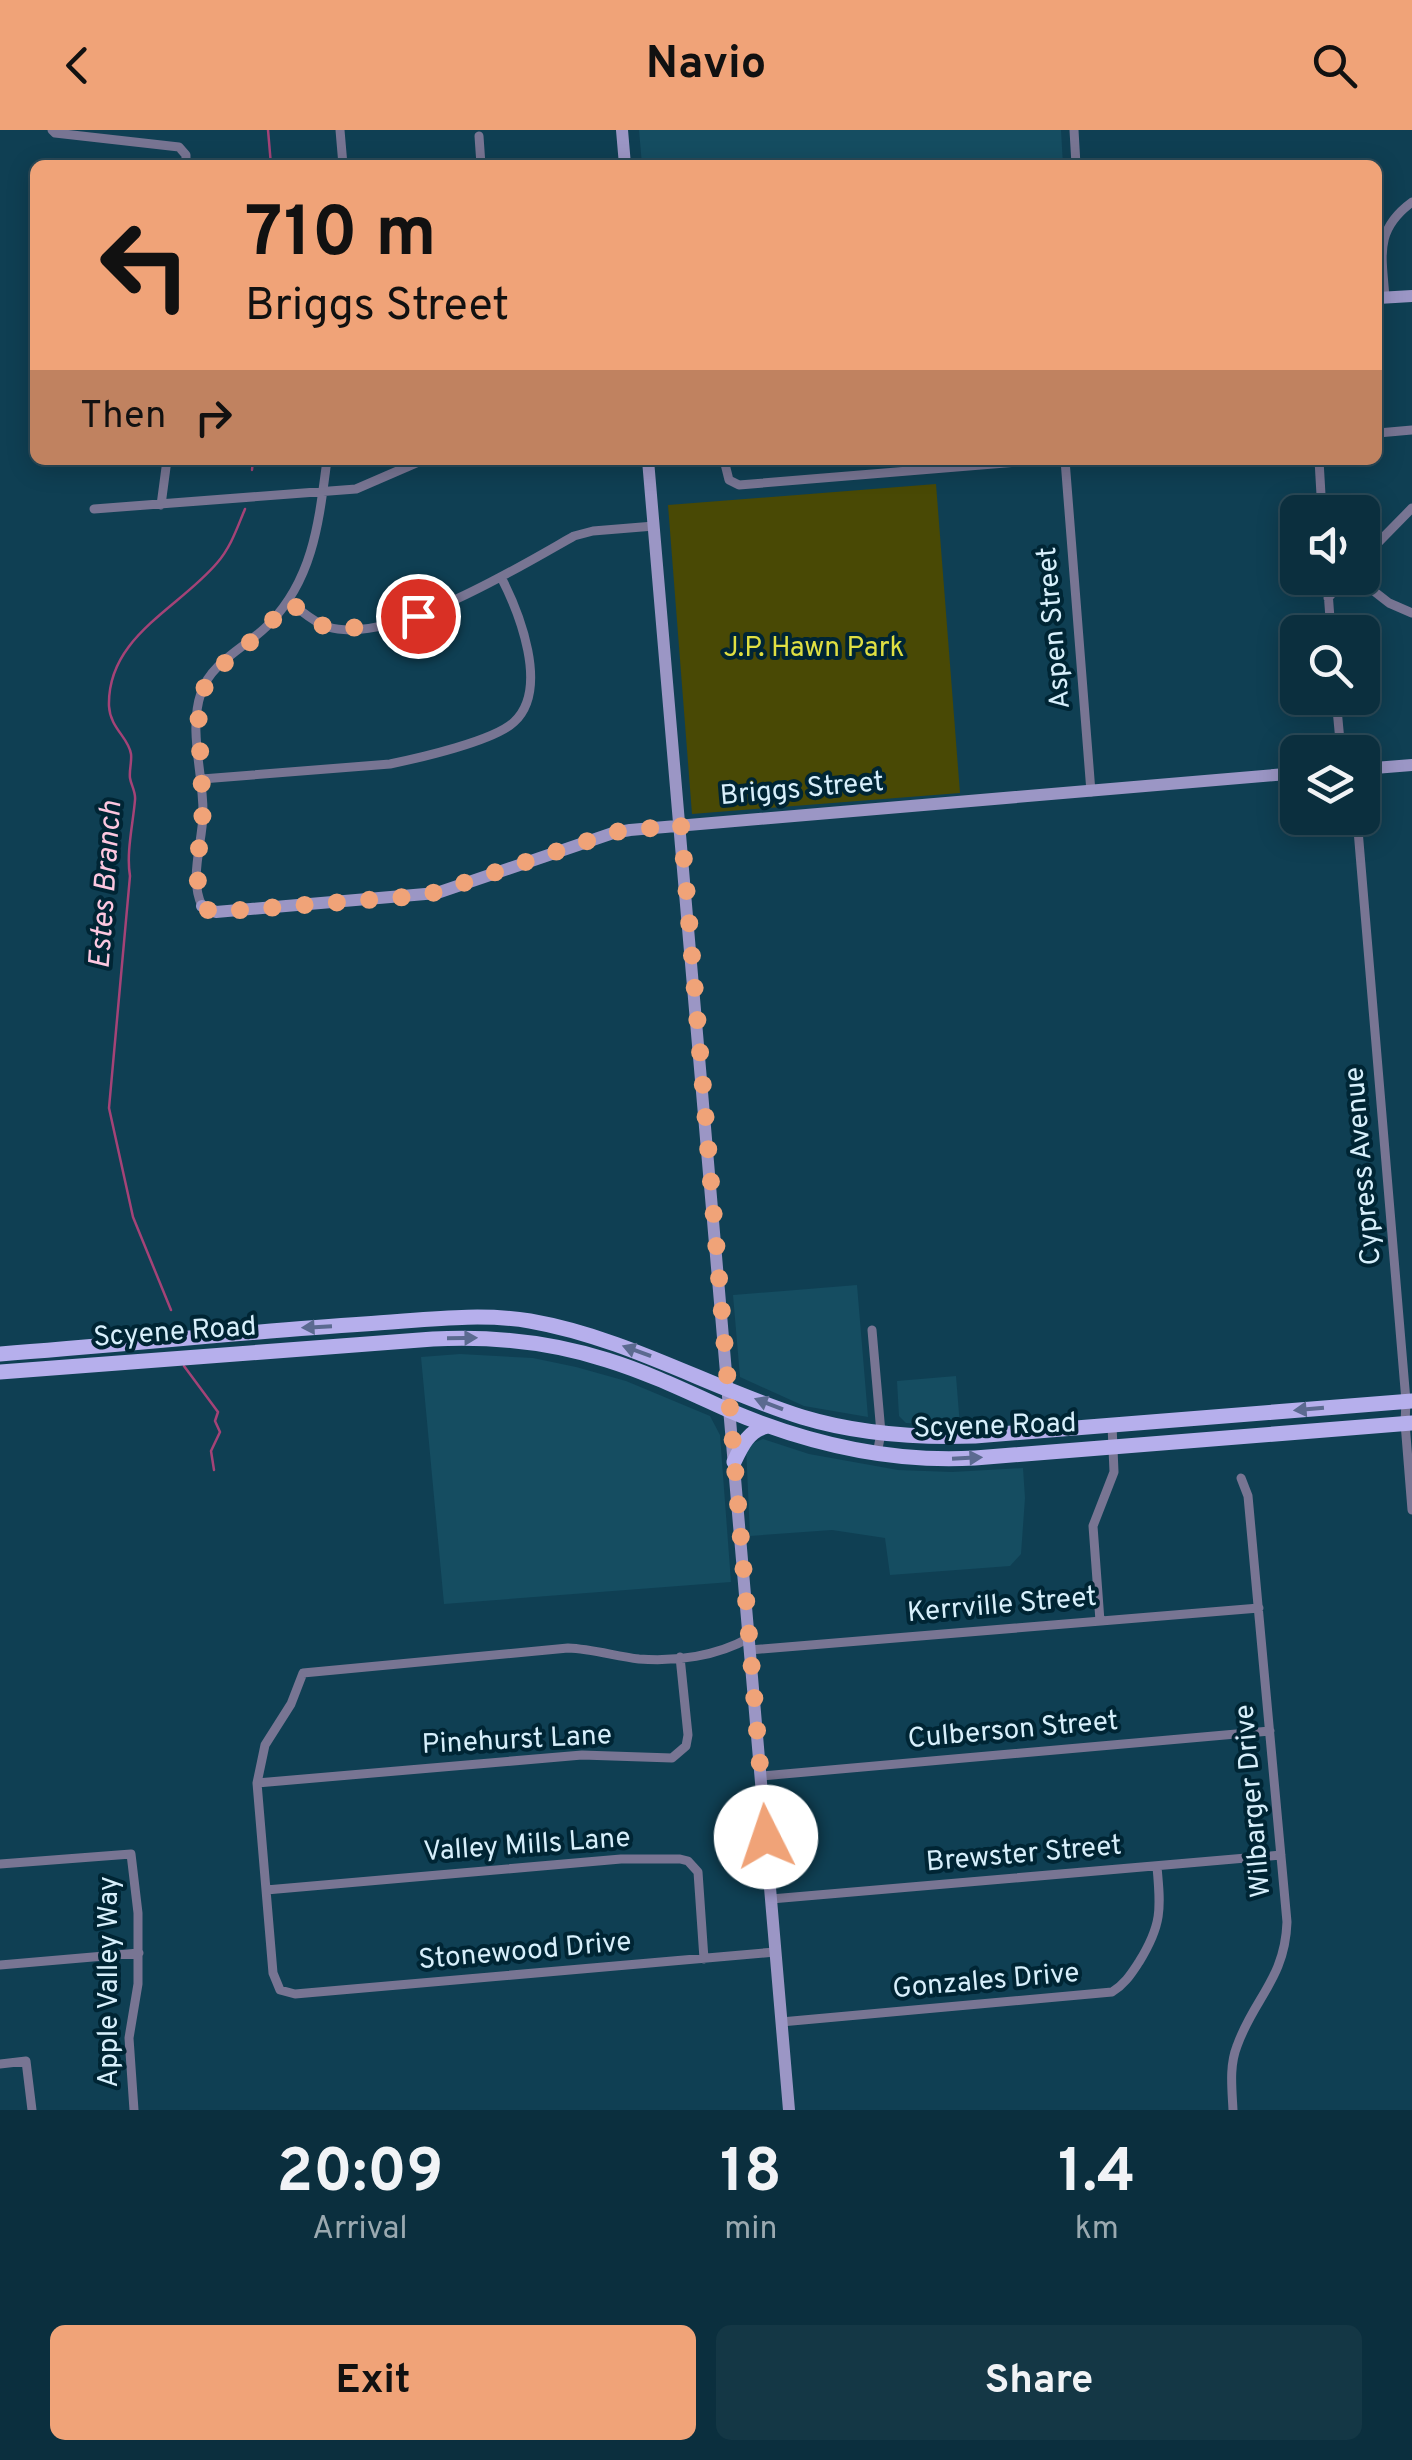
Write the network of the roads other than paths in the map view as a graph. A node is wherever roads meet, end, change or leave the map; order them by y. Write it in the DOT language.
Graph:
graph roads {
  1 [pos="52,130"];
  2 [pos="340,130"];
  3 [pos="622,130"];
  4 [pos="1074,130"];
  5 [pos="479,136"];
  6 [pos="186,160"];
  7 [pos="342,160"];
  8 [pos="481,160"];
  9 [pos="625,160"];
  10 [pos="1076,160"];
  11 [pos="1412,202"];
  12 [pos="1382,267"];
  13 [pos="1412,296"];
  14 [pos="1382,298"];
  15 [pos="1412,430"];
  16 [pos="1382,433"];
  17 [pos="166,465"];
  18 [pos="326,465"];
  19 [pos="411,465"];
  20 [pos="648,465"];
  21 [pos="725,465"];
  22 [pos="982,465"];
  23 [pos="1064,465"];
  24 [pos="1318,465"];
  25 [pos="322,492"];
  26 [pos="1321,495"];
  27 [pos="161,504"];
  28 [pos="1412,508"];
  29 [pos="94,509"];
  30 [pos="654,526"];
  31 [pos="1380,540"];
  32 [pos="501,576"];
  33 [pos="1328,595"];
  34 [pos="1331,595"];
  35 [pos="1378,595"];
  36 [pos="1328,598"];
  37 [pos="289,602"];
  38 [pos="1412,613"];
  39 [pos="1330,615"];
  40 [pos="1412,765"];
  41 [pos="1380,768"];
  42 [pos="1280,775"];
  43 [pos="202,779"];
  44 [pos="1091,792"];
  45 [pos="681,825"];
  46 [pos="1359,835"];
  47 [pos="202,906"];
  48 [pos="872,1330"];
  49 [pos="0,1354"];
  50 [pos="0,1372"];
  51 [pos="727,1388"];
  52 [pos="1409,1401"];
  53 [pos="729,1410"];
  54 [pos="1408,1423"];
  55 [pos="768,1426"];
  56 [pos="1112,1426"];
  57 [pos="881,1432"];
  58 [pos="1113,1446"];
  59 [pos="877,1454"];
  60 [pos="734,1462"];
  61 [pos="1241,1478"];
  62 [pos="1412,1510"];
  63 [pos="1259,1608"];
  64 [pos="1100,1621"];
  65 [pos="749,1644"];
  66 [pos="680,1657"];
  67 [pos="1270,1732"];
  68 [pos="761,1776"];
  69 [pos="257,1783"];
  70 [pos="1281,1855"];
  71 [pos="0,1864"];
  72 [pos="1158,1866"];
  73 [pos="266,1890"];
  74 [pos="771,1899"];
  75 [pos="775,1952"];
  76 [pos="139,1953"];
  77 [pos="704,1959"];
  78 [pos="0,1965"];
  79 [pos="781,2022"];
  80 [pos="0,2064"];
  81 [pos="32,2110"];
  82 [pos="134,2110"];
  83 [pos="788,2110"];
  84 [pos="1222,2110"];
  85 [pos="1233,2110"];
  1 -- 6 [label="street"];
  2 -- 7 [label="street"];
  3 -- 9 [label="street"];
  4 -- 10 [label="street"];
  5 -- 8 [label="street"];
  11 -- 12 [label="street"];
  13 -- 14 [label="street"];
  15 -- 16 [label="street"];
  17 -- 27 [label="street"];
  18 -- 25 [label="street"];
  19 -- 25 [label="street"];
  20 -- 30 [label="street"];
  21 -- 22 [label="street"];
  23 -- 44 [label="street, Aspen Street"];
  24 -- 26 [label="street"];
  25 -- 27 [label="street"];
  25 -- 37 [label="street"];
  27 -- 29 [label="street"];
  28 -- 31 [label="street"];
  30 -- 32 [label="street"];
  30 -- 45 [label="street"];
  32 -- 37 [label="street"];
  32 -- 43 [label="street"];
  33 -- 36 [label="street"];
  34 -- 36 [label="street"];
  35 -- 38 [label="street"];
  36 -- 39 [label="street"];
  37 -- 43 [label="street"];
  40 -- 41 [label="street"];
  42 -- 44 [label="street, Briggs Street"];
  43 -- 47 [label="street"];
  44 -- 45 [label="street, Briggs Street"];
  45 -- 47 [label="street, Briggs Street"];
  45 -- 51 [label="street"];
  46 -- 52 [label="street, Cypress Avenue"];
  48 -- 57 [label="street"];
  51 -- 49 [label="main road, Scyene Road, one-way"];
  50 -- 53 [label="main road, Scyene Road, one-way"];
  51 -- 53 [label="street"];
  57 -- 51 [label="main road, Scyene Road, one-way"];
  52 -- 54 [label="street, Cypress Avenue"];
  52 -- 56 [label="main road, Scyene Road, one-way"];
  53 -- 55 [label="main road, Scyene Road"];
  53 -- 60 [label="street"];
  54 -- 58 [label="main road, Scyene Road"];
  54 -- 62 [label="street, Cypress Avenue"];
  55 -- 59 [label="main road, Scyene Road"];
  55 -- 60 [label="main road"];
  56 -- 57 [label="main road, Scyene Road"];
  56 -- 58 [label="street"];
  57 -- 59 [label="street"];
  59 -- 58 [label="main road, Scyene Road, one-way"];
  58 -- 64 [label="street"];
  60 -- 65 [label="street"];
  61 -- 63 [label="street, Wilbarger Drive"];
  63 -- 64 [label="street, Kerrville Street"];
  63 -- 67 [label="street, Wilbarger Drive"];
  64 -- 65 [label="street, Kerrville Street"];
  65 -- 66 [label="street, Kerrville Street"];
  65 -- 68 [label="street"];
  66 -- 69 [label="street, Kerrville Street"];
  66 -- 69 [label="street, Pinehurst Lane"];
  67 -- 68 [label="street, Culberson Street"];
  67 -- 70 [label="street, Wilbarger Drive"];
  68 -- 74 [label="street"];
  69 -- 73 [label="street"];
  70 -- 72 [label="street, Brewster Street"];
  70 -- 85 [label="street, Wilbarger Drive"];
  71 -- 76 [label="street, Apple Valley Way"];
  72 -- 74 [label="street, Brewster Street"];
  72 -- 79 [label="street, Gonzales Drive"];
  73 -- 77 [label="street, Valley Mills Lane"];
  73 -- 77 [label="street, Stonewood Drive"];
  74 -- 75 [label="street"];
  75 -- 77 [label="street, Stonewood Drive"];
  75 -- 79 [label="street"];
  76 -- 78 [label="street"];
  76 -- 82 [label="street, Apple Valley Way"];
  79 -- 83 [label="street"];
  80 -- 81 [label="street"];
  84 -- 85 [label="street"];
}
